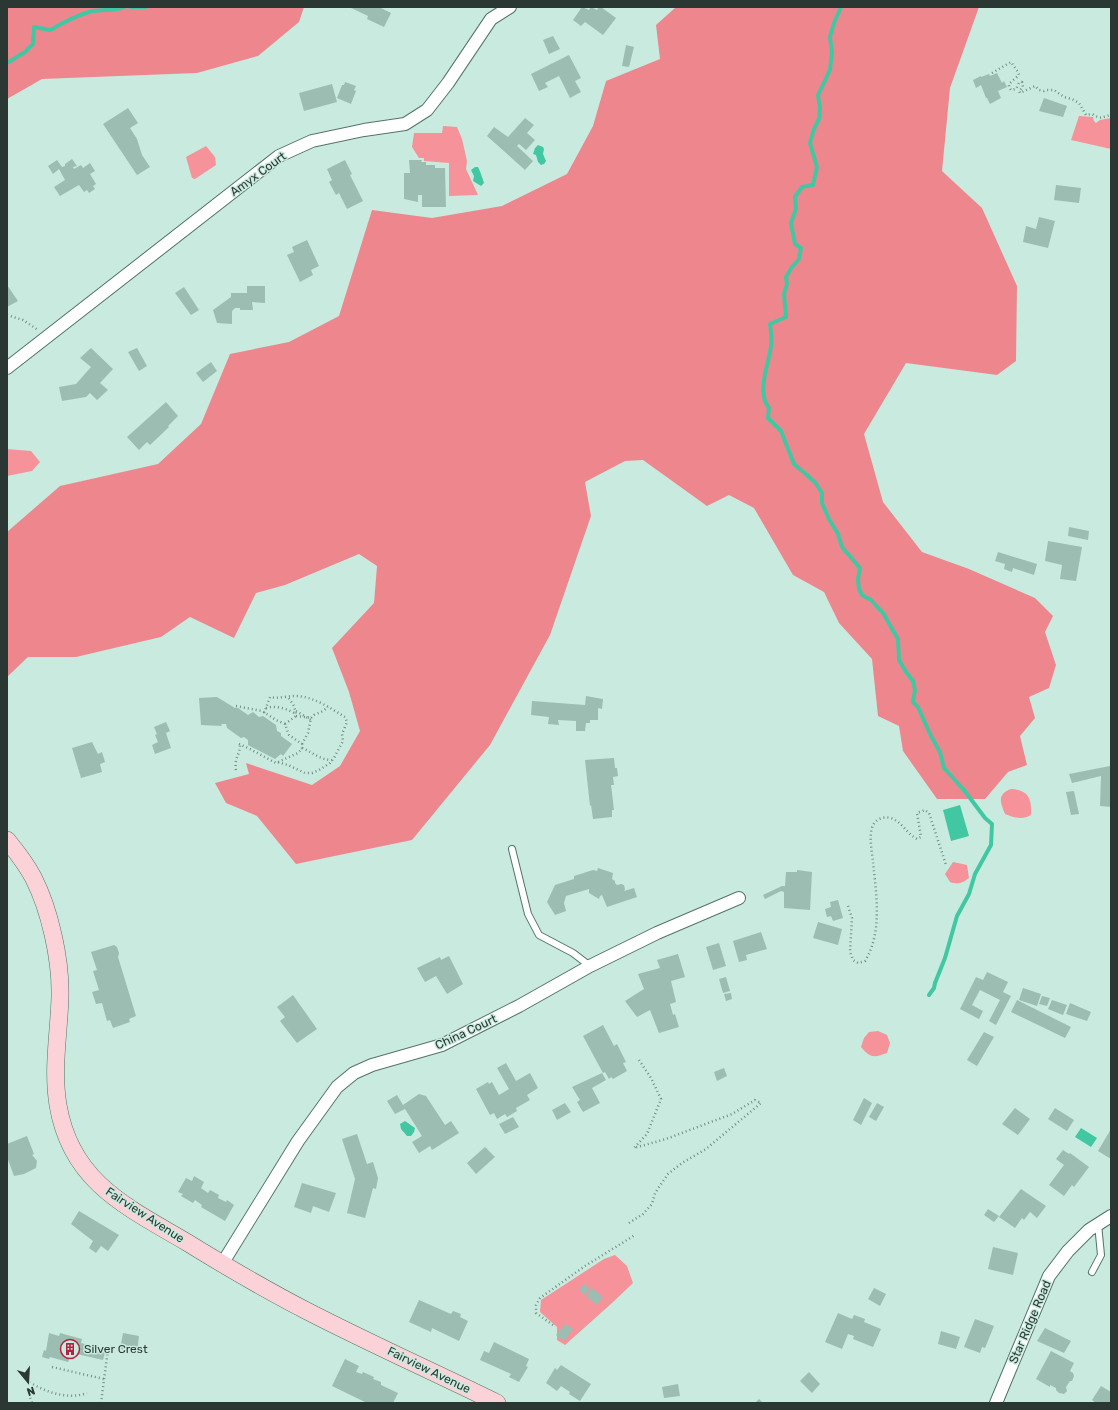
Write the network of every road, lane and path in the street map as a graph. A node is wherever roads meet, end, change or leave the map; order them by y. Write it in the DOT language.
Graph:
graph roads {
  1 [pos="510,7"];
  2 [pos="992,73"];
  3 [pos="1111,115"];
  4 [pos="7,315"];
  5 [pos="45,338"];
  6 [pos="7,368"];
  7 [pos="288,697"];
  8 [pos="236,706"];
  9 [pos="328,707"];
  10 [pos="266,708"];
  11 [pos="264,713"];
  12 [pos="296,714"];
  13 [pos="311,719"];
  14 [pos="285,724"];
  15 [pos="302,744"];
  16 [pos="302,748"];
  17 [pos="332,760"];
  18 [pos="277,762"];
  19 [pos="236,770"];
  20 [pos="7,840"];
  21 [pos="512,849"];
  22 [pos="946,865"];
  23 [pos="739,898"];
  24 [pos="848,906"];
  25 [pos="590,966"];
  26 [pos="640,1060"];
  27 [pos="1111,1216"];
  28 [pos="628,1223"];
  29 [pos="1098,1224"];
  30 [pos="635,1235"];
  31 [pos="222,1264"];
  32 [pos="1092,1272"];
  33 [pos="553,1325"];
  34 [pos="108,1349"];
  35 [pos="52,1367"];
  36 [pos="23,1378"];
  37 [pos="104,1379"];
  38 [pos="87,1393"];
  39 [pos="29,1394"];
  40 [pos="32,1403"];
  41 [pos="101,1403"];
  42 [pos="497,1403"];
  43 [pos="996,1403"];
  1 -- 5 [label="street, Amyx Court"];
  2 -- 3 [label="path"];
  4 -- 5 [label="path"];
  5 -- 6 [label="street, Amyx Court"];
  7 -- 9 [label="path"];
  7 -- 10 [label="path"];
  7 -- 12 [label="path"];
  8 -- 11 [label="path"];
  9 -- 13 [label="path"];
  9 -- 17 [label="path"];
  10 -- 11 [label="path"];
  10 -- 12 [label="path"];
  11 -- 14 [label="path"];
  12 -- 13 [label="path"];
  12 -- 14 [label="path"];
  13 -- 15 [label="path"];
  14 -- 15 [label="path"];
  15 -- 16 [label="path"];
  16 -- 17 [label="path"];
  16 -- 18 [label="path"];
  17 -- 18 [label="path"];
  18 -- 19 [label="path"];
  20 -- 31 [label="main road, Fairview Avenue"];
  21 -- 25 [label="lane"];
  22 -- 24 [label="path"];
  23 -- 25 [label="street, China Court"];
  25 -- 31 [label="street, China Court"];
  26 -- 28 [label="path"];
  27 -- 29 [label="street, Star Ridge Road"];
  29 -- 32 [label="lane"];
  29 -- 43 [label="street, Star Ridge Road"];
  30 -- 33 [label="path"];
  31 -- 42 [label="main road, Fairview Avenue"];
  34 -- 37 [label="path"];
  35 -- 37 [label="path"];
  36 -- 38 [label="path"];
  37 -- 41 [label="path"];
  39 -- 40 [label="path"];
}
